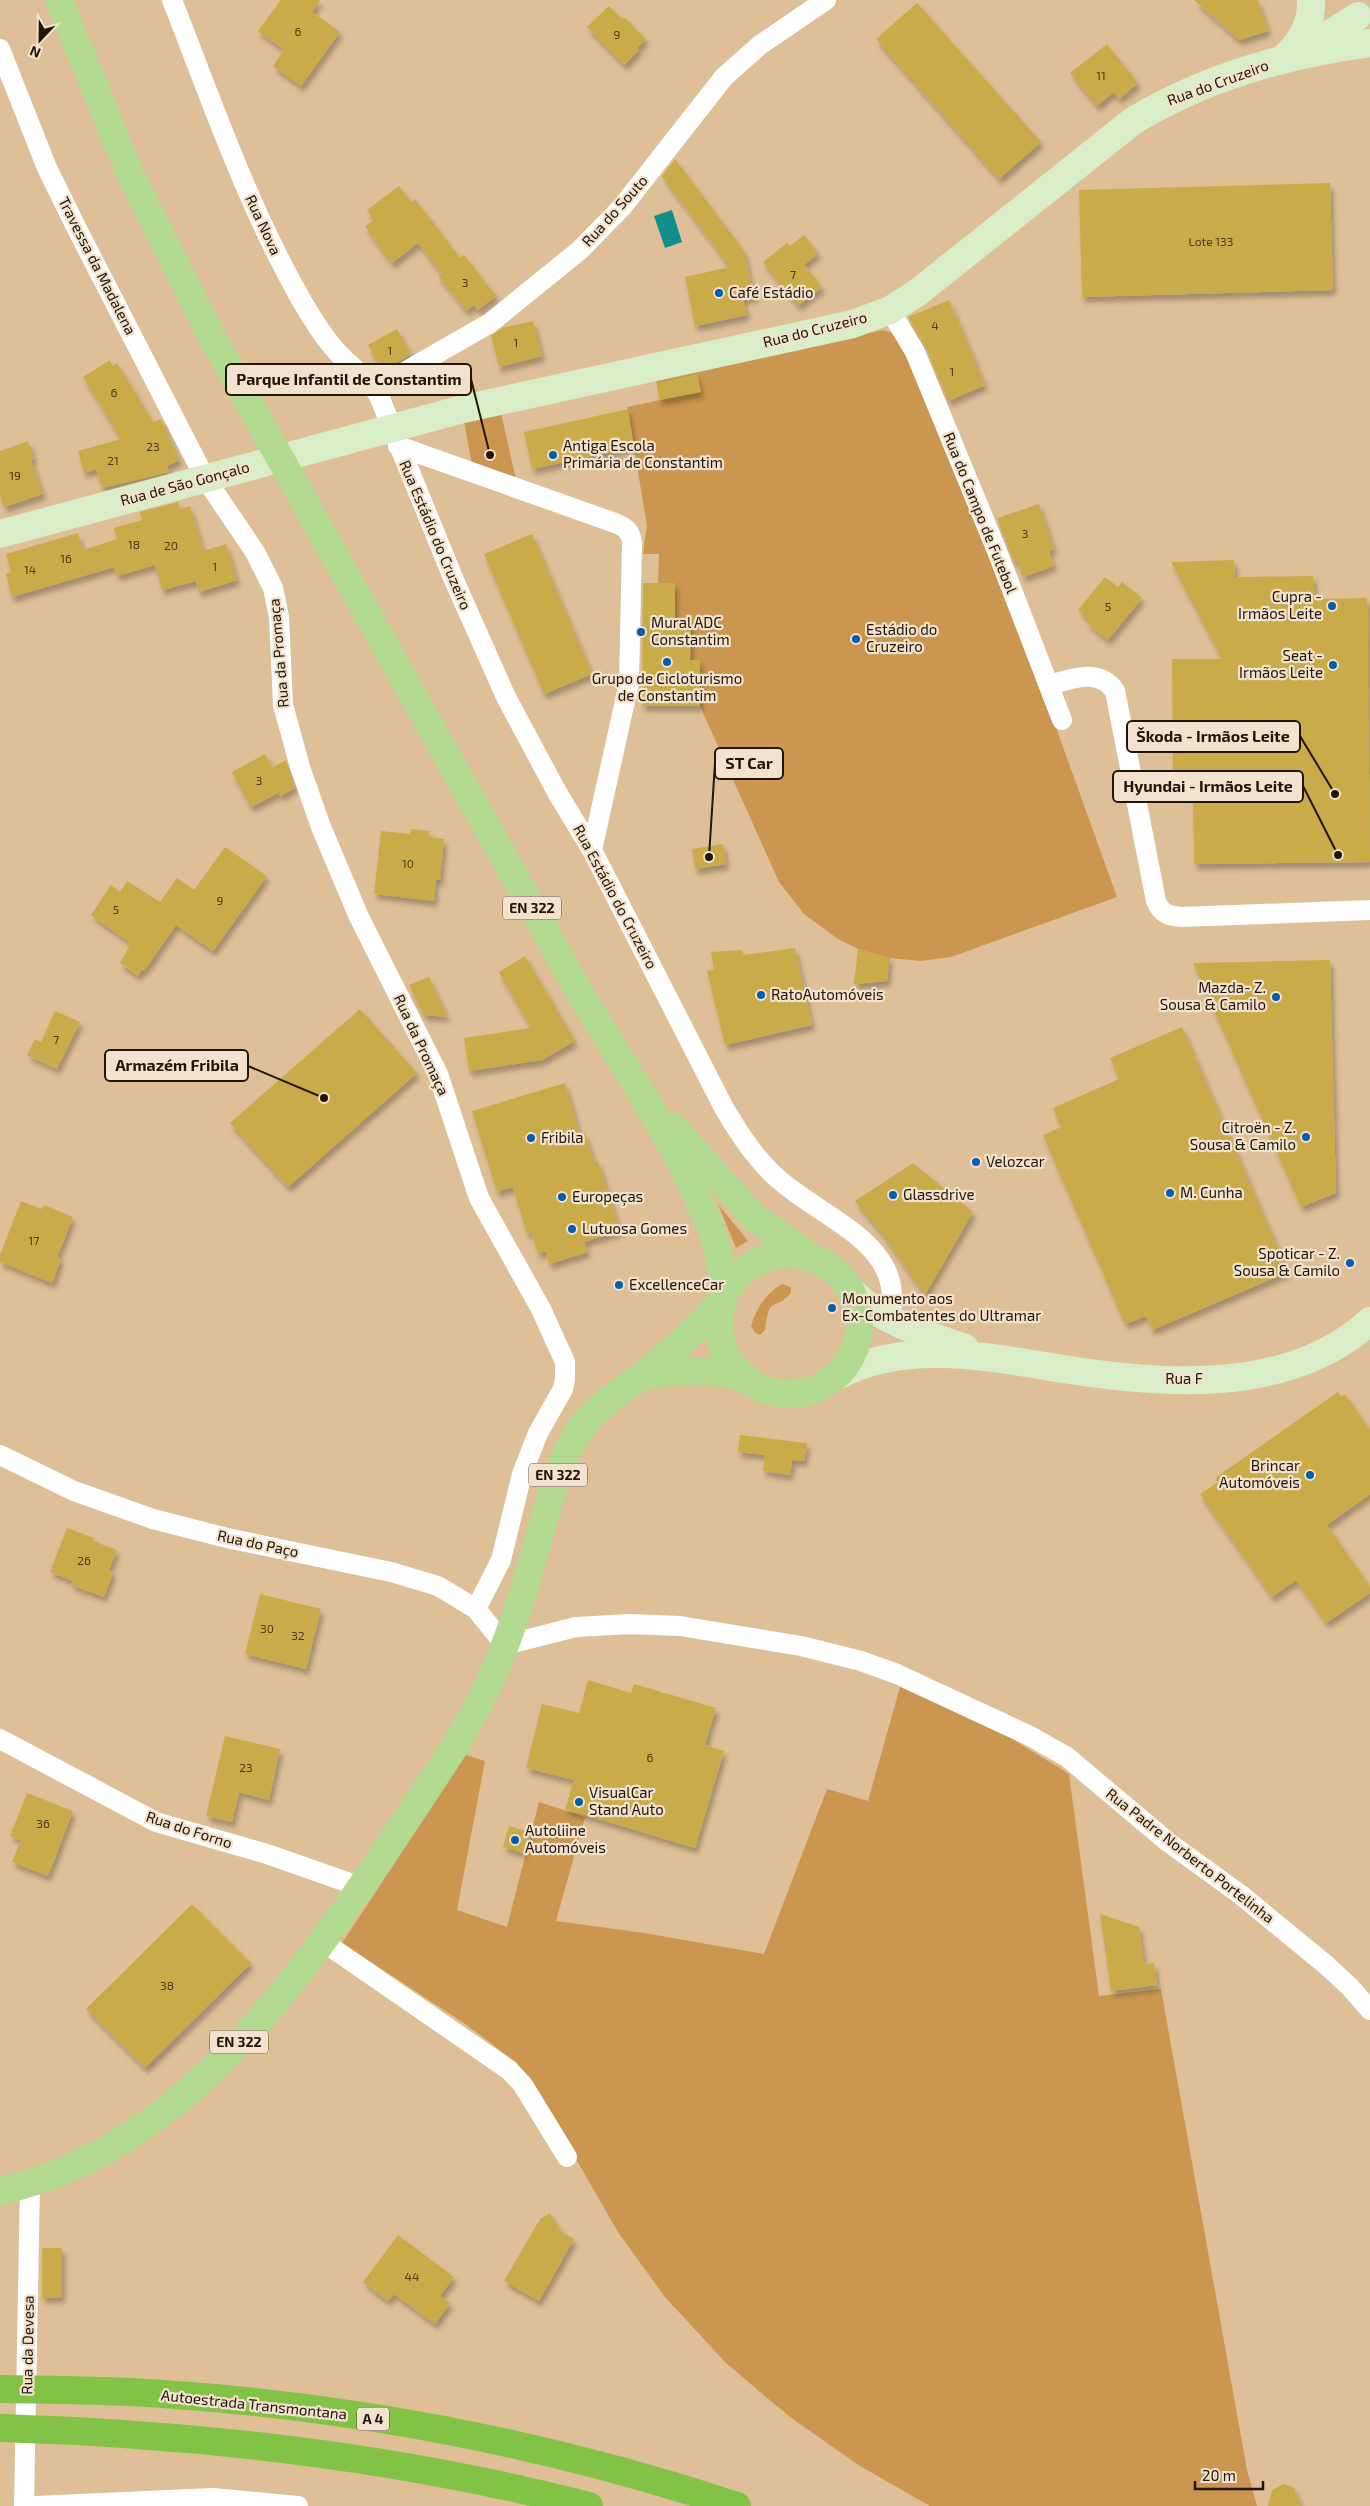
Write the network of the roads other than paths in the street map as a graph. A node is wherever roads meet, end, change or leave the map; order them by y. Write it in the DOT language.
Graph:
graph roads {
  1 [pos="59,0"];
  2 [pos="172,0"];
  3 [pos="826,0"];
  4 [pos="1311,0"];
  5 [pos="1357,7"];
  6 [pos="1370,43"];
  7 [pos="0,49"];
  8 [pos="1280,61"];
  9 [pos="890,310"];
  10 [pos="375,389"];
  11 [pos="387,436"];
  12 [pos="213,476"];
  13 [pos="0,534"];
  14 [pos="1049,685"];
  15 [pos="1062,720"];
  16 [pos="592,850"];
  17 [pos="1370,910"];
  18 [pos="644,1094"];
  19 [pos="812,1257"];
  20 [pos="852,1292"];
  21 [pos="723,1298"];
  22 [pos="888,1318"];
  23 [pos="1370,1321"];
  24 [pos="985,1356"];
  25 [pos="641,1376"];
  26 [pos="837,1376"];
  27 [pos="742,1377"];
  28 [pos="0,1455"];
  29 [pos="476,1609"];
  30 [pos="504,1645"];
  31 [pos="0,1738"];
  32 [pos="361,1887"];
  33 [pos="322,1942"];
  34 [pos="1370,2010"];
  35 [pos="566,2157"];
  36 [pos="30,2184"];
  37 [pos="0,2191"];
  38 [pos="0,2389"];
  39 [pos="0,2428"];
  40 [pos="24,2506"];
  41 [pos="35,2506"];
  42 [pos="298,2506"];
  43 [pos="589,2506"];
  44 [pos="737,2506"];
  1 -- 18 [label="main road, EN 322"];
  2 -- 10 [label="street, Rua Nova"];
  3 -- 10 [label="street, Rua do Souto"];
  4 -- 8 [label="street"];
  5 -- 6 [label="street"];
  5 -- 8 [label="street"];
  6 -- 8 [label="street"];
  7 -- 12 [label="street, Travessa da Madalena"];
  8 -- 9 [label="street, Rua do Cruzeiro"];
  9 -- 11 [label="street, Rua do Cruzeiro"];
  9 -- 14 [label="street, Rua do Campo de Futebol"];
  10 -- 11 [label="street, Rua Nova"];
  11 -- 12 [label="street, Rua de São Gonçalo"];
  11 -- 16 [label="street, Rua Estádio do Cruzeiro"];
  11 -- 16 [label="street"];
  12 -- 13 [label="street, Rua de São Gonçalo"];
  12 -- 29 [label="street, Rua da Promaça"];
  14 -- 15 [label="street, Rua do Campo de Futebol"];
  14 -- 17 [label="street"];
  16 -- 22 [label="street, Rua Estádio do Cruzeiro"];
  18 -- 19 [label="main road, EN 322"];
  18 -- 21 [label="main road, EN 322"];
  19 -- 20 [label="main road, EN 322"];
  19 -- 21 [label="main road, EN 322"];
  20 -- 22 [label="street"];
  20 -- 26 [label="main road, EN 322"];
  21 -- 25 [label="main road, EN 322"];
  21 -- 27 [label="main road, EN 322"];
  22 -- 24 [label="street"];
  23 -- 24 [label="street, Rua F"];
  24 -- 26 [label="street"];
  25 -- 27 [label="main road, EN 322"];
  25 -- 30 [label="main road, EN 322"];
  26 -- 27 [label="main road, EN 322"];
  28 -- 29 [label="street, Rua do Paço"];
  29 -- 30 [label="street, Rua do Paço"];
  30 -- 32 [label="main road, EN 322"];
  30 -- 34 [label="street, Rua Padre Norberto Portelinha"];
  31 -- 32 [label="street, Rua do Forno"];
  32 -- 33 [label="main road, EN 322"];
  33 -- 35 [label="street"];
  33 -- 36 [label="main road, EN 322"];
  36 -- 37 [label="main road, EN 322"];
  36 -- 40 [label="street, Rua da Devesa"];
  38 -- 44 [label="highway, Autoestrada Transmontana / A 4"];
  39 -- 43 [label="highway"];
  41 -- 42 [label="street"];
}
